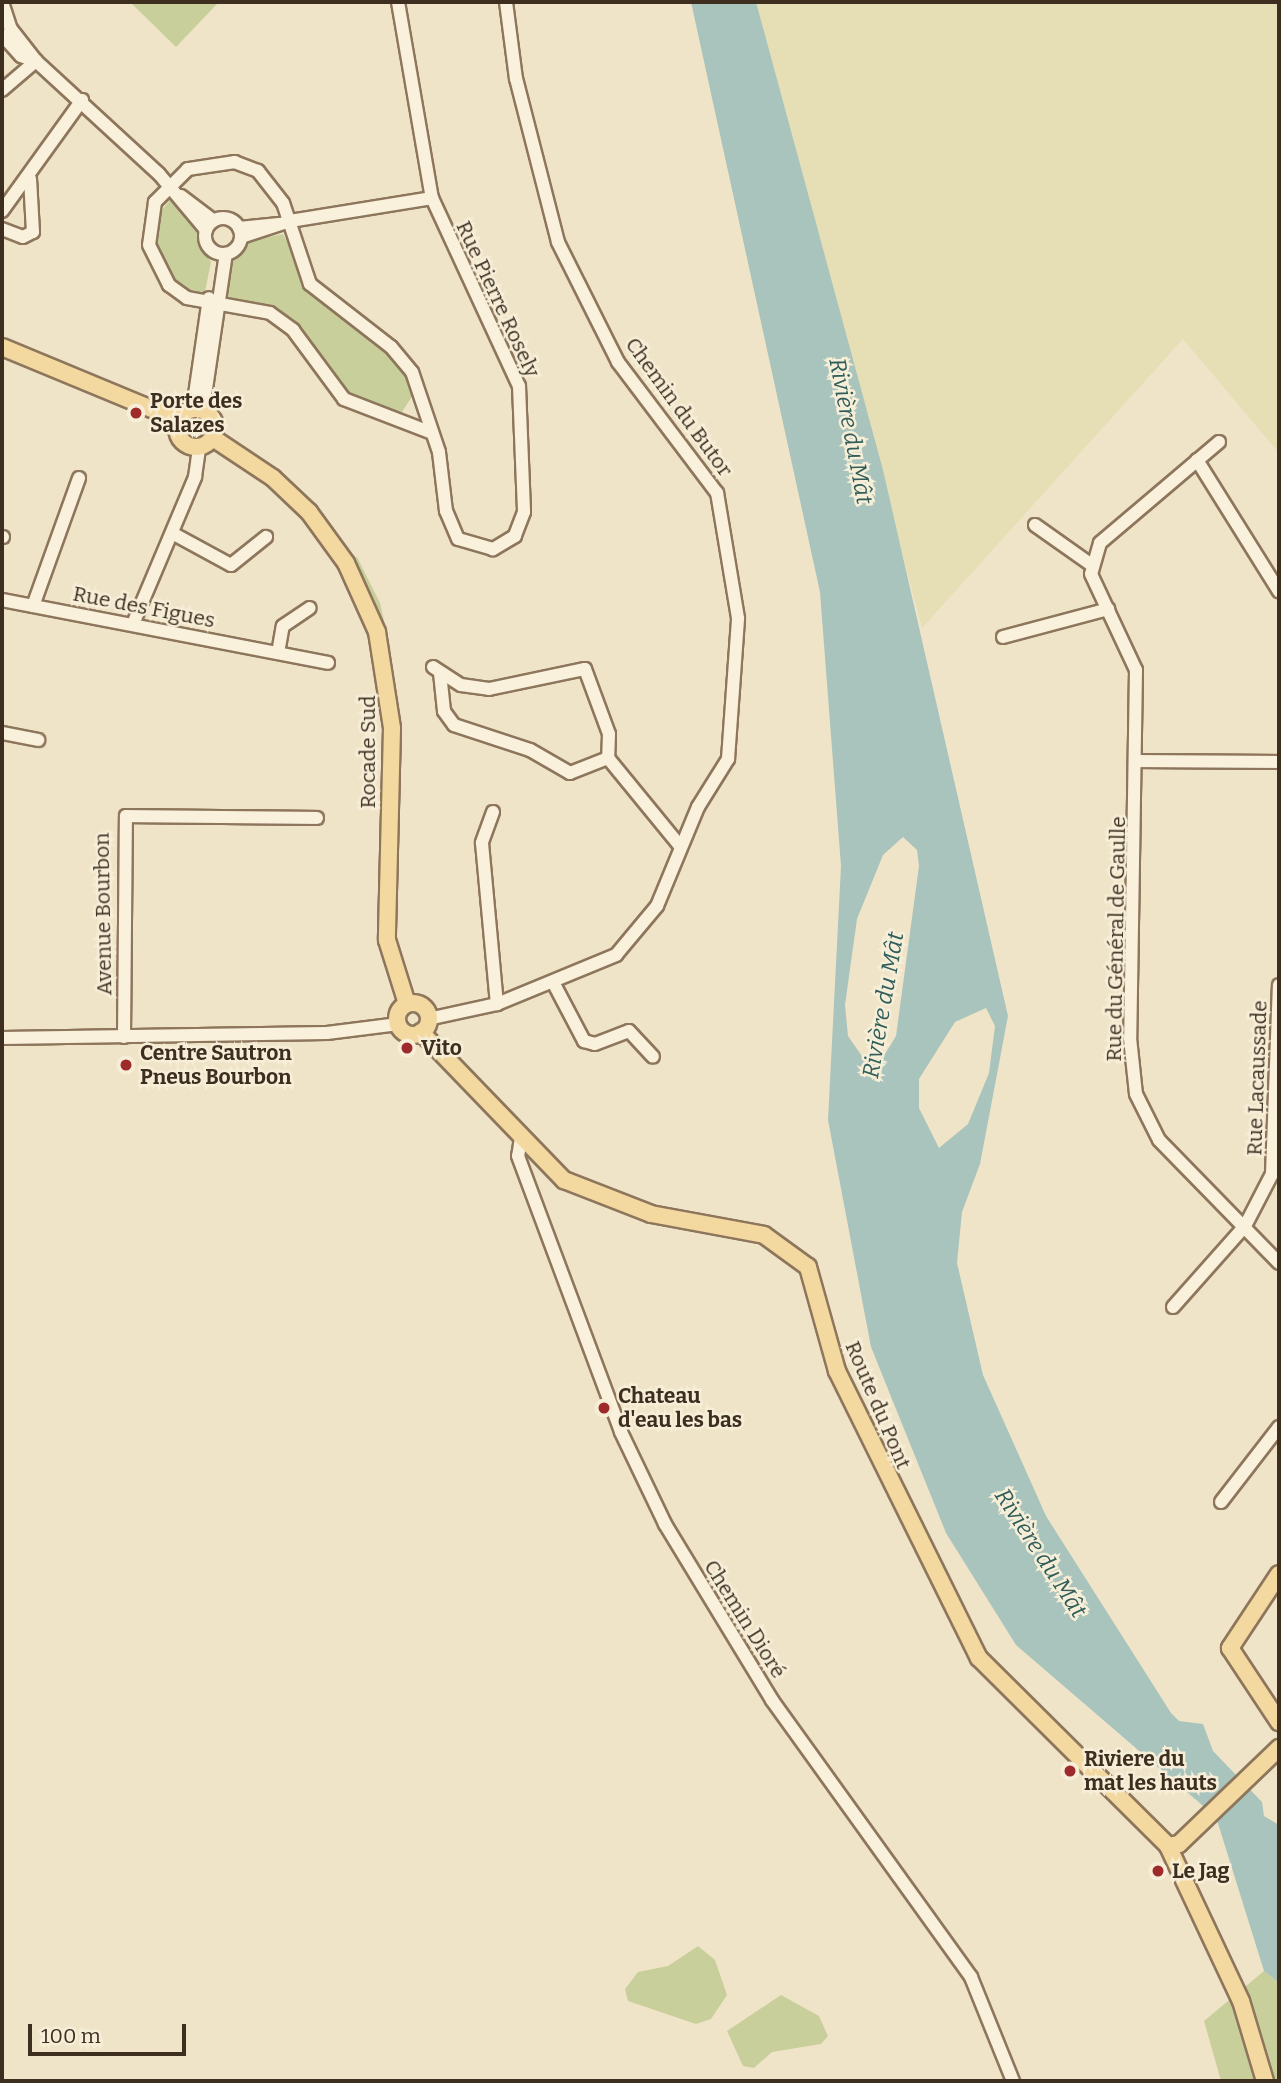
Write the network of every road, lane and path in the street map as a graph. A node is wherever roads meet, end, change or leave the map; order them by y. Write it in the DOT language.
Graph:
graph roads {
  1 [pos="3,2"];
  2 [pos="398,2"];
  3 [pos="506,2"];
  4 [pos="2,35"];
  5 [pos="36,61"];
  6 [pos="2,90"];
  7 [pos="82,100"];
  8 [pos="30,179"];
  9 [pos="174,190"];
  10 [pos="432,198"];
  11 [pos="2,211"];
  12 [pos="285,223"];
  13 [pos="210,225"];
  14 [pos="2,229"];
  15 [pos="240,233"];
  16 [pos="221,254"];
  17 [pos="213,306"];
  18 [pos="2,347"];
  19 [pos="419,395"];
  20 [pos="198,409"];
  21 [pos="402,416"];
  22 [pos="178,420"];
  23 [pos="432,433"];
  24 [pos="213,438"];
  25 [pos="1219,442"];
  26 [pos="199,447"];
  27 [pos="1197,460"];
  28 [pos="79,478"];
  29 [pos="1035,525"];
  30 [pos="172,533"];
  31 [pos="266,537"];
  32 [pos="1090,564"];
  33 [pos="1279,591"];
  34 [pos="2,600"];
  35 [pos="33,606"];
  36 [pos="310,608"];
  37 [pos="1108,609"];
  38 [pos="133,624"];
  39 [pos="1003,637"];
  40 [pos="278,653"];
  41 [pos="328,663"];
  42 [pos="2,733"];
  43 [pos="38,740"];
  44 [pos="608,758"];
  45 [pos="1139,761"];
  46 [pos="1279,762"];
  47 [pos="493,812"];
  48 [pos="317,818"];
  49 [pos="680,846"];
  50 [pos="553,982"];
  51 [pos="1279,985"];
  52 [pos="1279,994"];
  53 [pos="407,1004"];
  54 [pos="497,1004"];
  55 [pos="398,1024"];
  56 [pos="425,1026"];
  57 [pos="124,1037"];
  58 [pos="2,1038"];
  59 [pos="653,1057"];
  60 [pos="522,1139"];
  61 [pos="1245,1226"];
  62 [pos="1279,1263"];
  63 [pos="1173,1307"];
  64 [pos="1279,1427"];
  65 [pos="1221,1502"];
  66 [pos="1279,1574"];
  67 [pos="1279,1722"];
  68 [pos="1275,1752"];
  69 [pos="1174,1845"];
  70 [pos="1013,2081"];
  71 [pos="1265,2081"];
  1 -- 5 [label="street"];
  2 -- 10 [label="street, Rue Pierre Rosely"];
  3 -- 49 [label="street, Chemin du Butor"];
  4 -- 5 [label="street"];
  5 -- 6 [label="street"];
  5 -- 7 [label="street"];
  7 -- 8 [label="street"];
  7 -- 9 [label="street"];
  8 -- 11 [label="street"];
  8 -- 14 [label="street"];
  9 -- 12 [label="street, Rue Pierre Rosely"];
  9 -- 13 [label="street"];
  9 -- 17 [label="street, Rue Pierre Rosely"];
  10 -- 12 [label="street"];
  10 -- 23 [label="street, Rue Pierre Rosely"];
  12 -- 15 [label="street"];
  12 -- 19 [label="street, Rue Pierre Rosely"];
  13 -- 15 [label="street"];
  13 -- 16 [label="street"];
  15 -- 16 [label="street"];
  16 -- 17 [label="street"];
  17 -- 20 [label="street"];
  17 -- 21 [label="street, Rue Pierre Rosely"];
  18 -- 22 [label="main road"];
  19 -- 21 [label="street"];
  19 -- 23 [label="street, Rue Pierre Rosely"];
  20 -- 22 [label="main road"];
  20 -- 24 [label="main road"];
  21 -- 23 [label="street, Rue Pierre Rosely"];
  22 -- 26 [label="main road"];
  24 -- 26 [label="main road"];
  24 -- 53 [label="main road, Rocade Sud"];
  25 -- 27 [label="street"];
  26 -- 30 [label="street"];
  27 -- 32 [label="street"];
  27 -- 33 [label="street"];
  28 -- 35 [label="street"];
  29 -- 32 [label="street"];
  30 -- 31 [label="street"];
  30 -- 38 [label="street"];
  32 -- 37 [label="street, Rue du Général de Gaulle"];
  34 -- 35 [label="street, Rue des Figues"];
  35 -- 38 [label="street, Rue des Figues"];
  36 -- 40 [label="street"];
  37 -- 39 [label="street"];
  37 -- 45 [label="street, Rue du Général de Gaulle"];
  38 -- 40 [label="street, Rue des Figues"];
  40 -- 41 [label="street, Rue des Figues"];
  42 -- 43 [label="street"];
  44 -- 44 [label="street"];
  44 -- 49 [label="street"];
  45 -- 46 [label="street"];
  45 -- 61 [label="street, Rue du Général de Gaulle"];
  47 -- 54 [label="street"];
  48 -- 57 [label="street, Avenue Bourbon"];
  49 -- 50 [label="street, Chemin du Butor"];
  50 -- 54 [label="street, Chemin du Butor"];
  50 -- 59 [label="street"];
  51 -- 52 [label="street, Rue Lacaussade"];
  52 -- 61 [label="street, Rue Lacaussade"];
  53 -- 55 [label="main road"];
  53 -- 56 [label="main road, Route du Pont"];
  54 -- 56 [label="street, Chemin du Butor"];
  55 -- 56 [label="main road"];
  55 -- 57 [label="street"];
  56 -- 60 [label="main road, Route du Pont"];
  57 -- 58 [label="street"];
  60 -- 69 [label="main road, Route du Pont"];
  60 -- 70 [label="street, Chemin Dioré"];
  61 -- 62 [label="street, Rue du Général de Gaulle"];
  61 -- 63 [label="street, Rue Lacaussade"];
  64 -- 65 [label="street"];
  66 -- 67 [label="main road"];
  68 -- 69 [label="main road"];
  69 -- 71 [label="main road, Route du Pont"];
}
